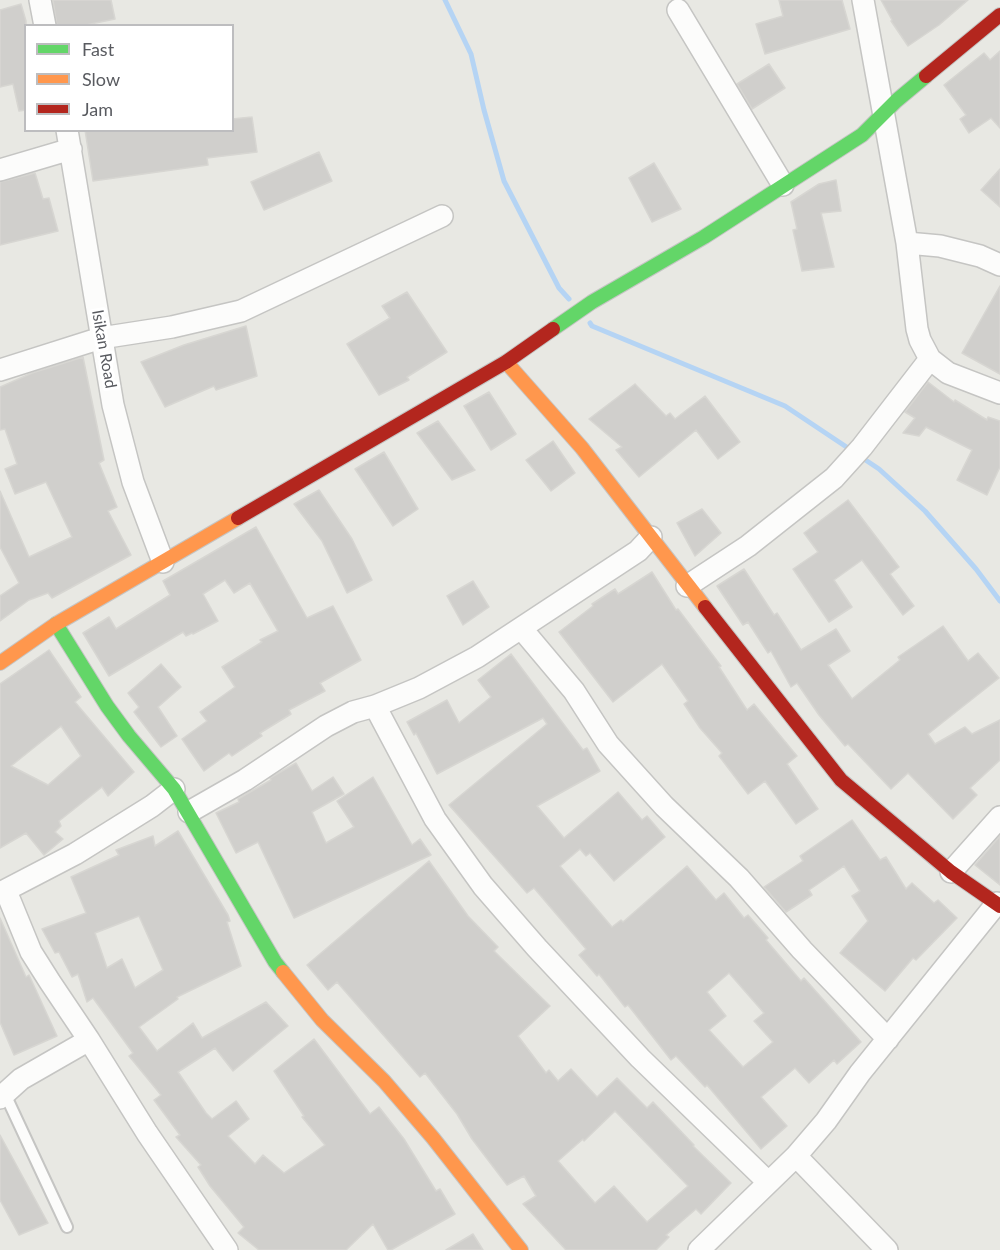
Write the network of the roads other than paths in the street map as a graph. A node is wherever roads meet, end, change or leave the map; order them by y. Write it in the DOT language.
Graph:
graph roads {
  1 [pos="40,0"];
  2 [pos="863,0"];
  3 [pos="678,10"];
  4 [pos="1000,15"];
  5 [pos="45,24"];
  6 [pos="884,115"];
  7 [pos="69,140"];
  8 [pos="0,170"];
  9 [pos="783,186"];
  10 [pos="442,216"];
  11 [pos="907,243"];
  12 [pos="1000,265"];
  13 [pos="101,338"];
  14 [pos="930,358"];
  15 [pos="506,362"];
  16 [pos="0,370"];
  17 [pos="1000,393"];
  18 [pos="651,537"];
  19 [pos="163,562"];
  20 [pos="687,586"];
  21 [pos="56,624"];
  22 [pos="521,628"];
  23 [pos="0,663"];
  24 [pos="375,706"];
  25 [pos="174,789"];
  26 [pos="189,812"];
  27 [pos="1000,817"];
  28 [pos="951,872"];
  29 [pos="3,892"];
  30 [pos="998,905"];
  31 [pos="888,1039"];
  32 [pos="89,1040"];
  33 [pos="2,1096"];
  34 [pos="796,1156"];
  35 [pos="768,1182"];
  36 [pos="66,1227"];
  37 [pos="227,1250"];
  38 [pos="521,1250"];
  39 [pos="699,1250"];
  40 [pos="887,1250"];
  1 -- 5 [label="street"];
  2 -- 6 [label="street"];
  3 -- 9 [label="street"];
  4 -- 6 [label="street"];
  6 -- 9 [label="street"];
  6 -- 11 [label="street"];
  7 -- 8 [label="street"];
  7 -- 13 [label="street, Isikan Road"];
  9 -- 15 [label="street"];
  10 -- 13 [label="street"];
  11 -- 12 [label="street"];
  11 -- 14 [label="street"];
  13 -- 16 [label="street"];
  13 -- 19 [label="street, Isikan Road"];
  14 -- 17 [label="street"];
  14 -- 20 [label="street"];
  15 -- 18 [label="street"];
  15 -- 19 [label="street"];
  18 -- 20 [label="street"];
  18 -- 22 [label="street"];
  19 -- 21 [label="street"];
  20 -- 28 [label="street"];
  21 -- 23 [label="street"];
  21 -- 25 [label="street"];
  22 -- 24 [label="street"];
  22 -- 31 [label="street"];
  24 -- 26 [label="street"];
  24 -- 35 [label="street"];
  25 -- 26 [label="street"];
  25 -- 29 [label="street"];
  26 -- 38 [label="street"];
  27 -- 28 [label="street"];
  28 -- 30 [label="street"];
  29 -- 32 [label="street"];
  30 -- 31 [label="street"];
  31 -- 34 [label="street"];
  32 -- 33 [label="street"];
  32 -- 37 [label="street"];
  33 -- 36 [label="lane"];
  34 -- 35 [label="street"];
  34 -- 40 [label="street"];
  35 -- 39 [label="street"];
}
